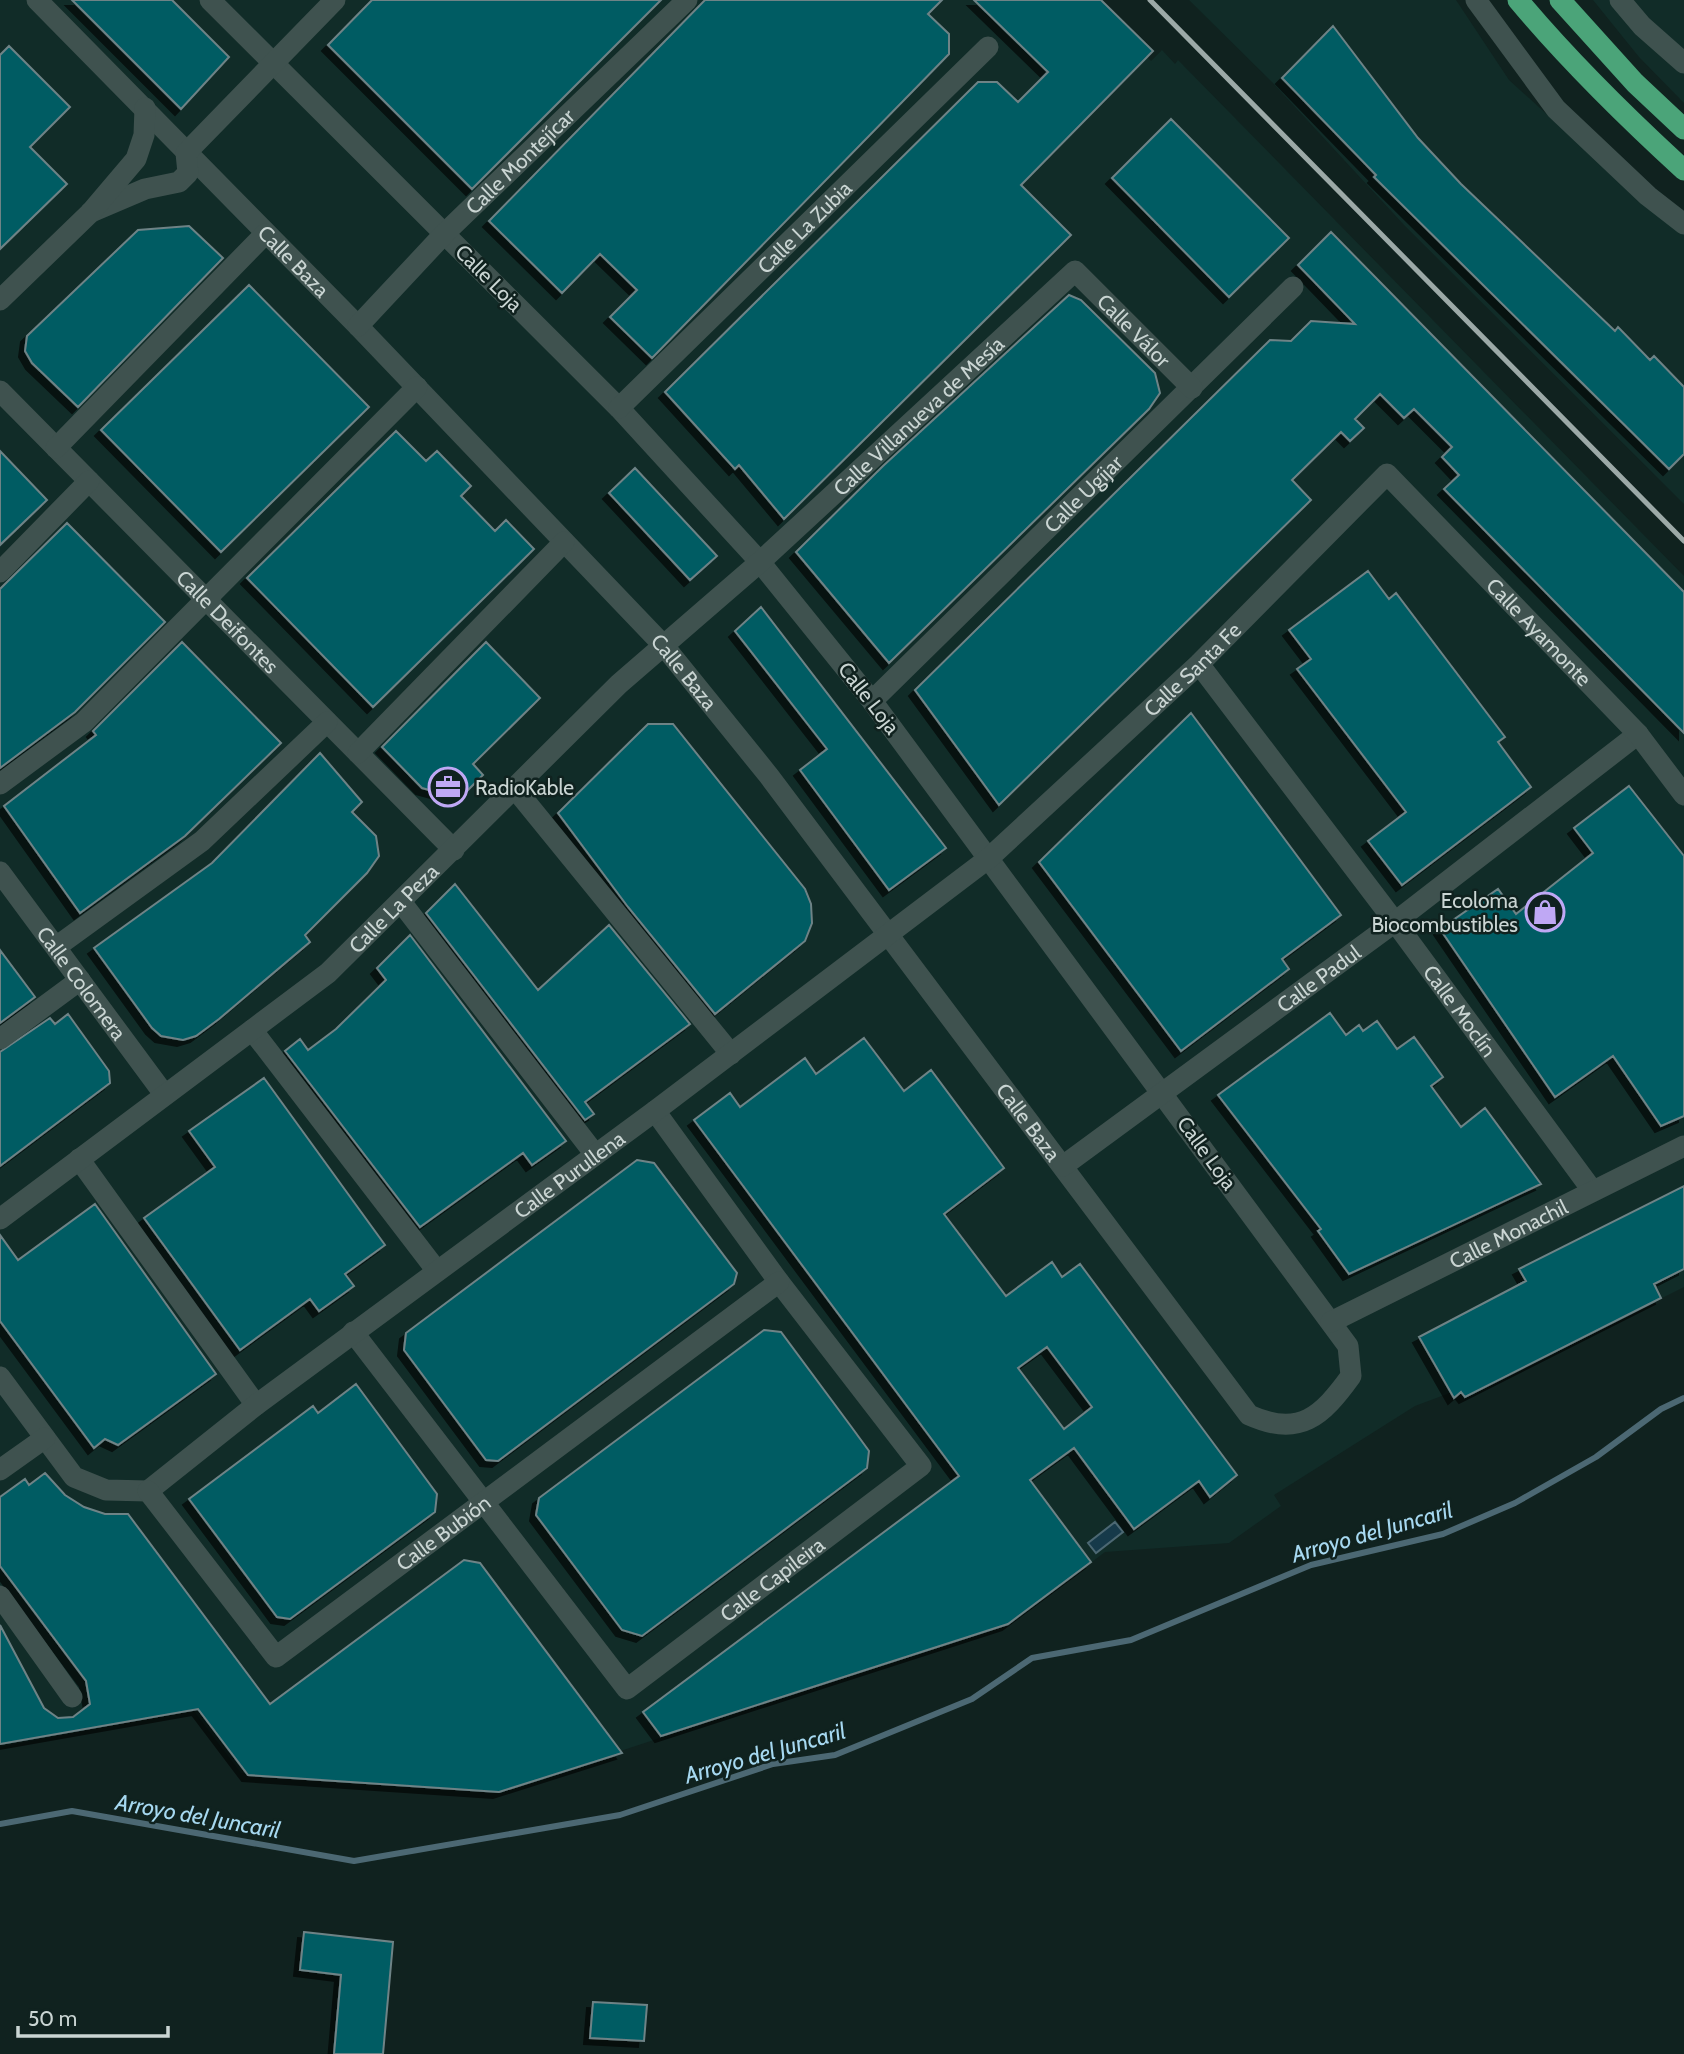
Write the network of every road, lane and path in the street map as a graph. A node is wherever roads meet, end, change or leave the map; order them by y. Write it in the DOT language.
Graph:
graph roads {
  1 [pos="37,0"];
  2 [pos="210,0"];
  3 [pos="335,0"];
  4 [pos="687,0"];
  5 [pos="1476,0"];
  6 [pos="1518,0"];
  7 [pos="1560,0"];
  8 [pos="1620,0"];
  9 [pos="988,47"];
  10 [pos="273,61"];
  11 [pos="1684,63"];
  12 [pos="145,108"];
  13 [pos="1684,129"];
  14 [pos="186,153"];
  15 [pos="1684,170"];
  16 [pos="91,212"];
  17 [pos="1684,224"];
  18 [pos="445,233"];
  19 [pos="265,234"];
  20 [pos="1075,271"];
  21 [pos="1293,287"];
  22 [pos="0,300"];
  23 [pos="358,326"];
  24 [pos="416,387"];
  25 [pos="1192,388"];
  26 [pos="0,391"];
  27 [pos="619,408"];
  28 [pos="56,448"];
  29 [pos="1387,474"];
  30 [pos="89,481"];
  31 [pos="564,542"];
  32 [pos="760,562"];
  33 [pos="0,572"];
  34 [pos="205,599"];
  35 [pos="663,646"];
  36 [pos="1199,664"];
  37 [pos="872,701"];
  38 [pos="327,722"];
  39 [pos="1638,734"];
  40 [pos="358,753"];
  41 [pos="0,784"];
  42 [pos="516,790"];
  43 [pos="1684,795"];
  44 [pos="454,850"];
  45 [pos="989,858"];
  46 [pos="0,872"];
  47 [pos="401,902"];
  48 [pos="1395,922"];
  49 [pos="888,934"];
  50 [pos="56,947"];
  51 [pos="80,980"];
  52 [pos="252,1030"];
  53 [pos="0,1039"];
  54 [pos="731,1054"];
  55 [pos="1162,1091"];
  56 [pos="164,1094"];
  57 [pos="655,1111"];
  58 [pos="1684,1146"];
  59 [pos="594,1153"];
  60 [pos="79,1160"];
  61 [pos="1063,1166"];
  62 [pos="1592,1190"];
  63 [pos="0,1219"];
  64 [pos="437,1271"];
  65 [pos="779,1282"];
  66 [pos="1331,1322"];
  67 [pos="353,1332"];
  68 [pos="0,1377"];
  69 [pos="256,1405"];
  70 [pos="1249,1415"];
  71 [pos="45,1438"];
  72 [pos="0,1470"];
  73 [pos="148,1492"];
  74 [pos="486,1503"];
  75 [pos="0,1596"];
  76 [pos="72,1697"];
  1 -- 12 [label="street, Calle Baza"];
  2 -- 10 [label="street, Calle Loja"];
  3 -- 10 [label="street"];
  4 -- 18 [label="street, Calle Montejícar"];
  5 -- 17 [label="street"];
  6 -- 15 [label="highway"];
  7 -- 13 [label="highway"];
  8 -- 11 [label="street"];
  9 -- 27 [label="street, Calle La Zubia"];
  10 -- 14 [label="street"];
  10 -- 18 [label="street, Calle Loja"];
  12 -- 14 [label="street, Calle Baza"];
  12 -- 16 [label="street"];
  14 -- 16 [label="street"];
  14 -- 19 [label="street, Calle Baza"];
  16 -- 22 [label="street"];
  18 -- 23 [label="street, Calle Montejícar"];
  18 -- 27 [label="street, Calle Loja"];
  19 -- 23 [label="street, Calle Baza"];
  19 -- 28 [label="street"];
  20 -- 25 [label="street, Calle Válor"];
  20 -- 32 [label="street, Calle Villanueva de Mesía"];
  21 -- 25 [label="street, Calle Ugíjar"];
  23 -- 24 [label="street, Calle Baza"];
  24 -- 31 [label="street, Calle Baza"];
  24 -- 34 [label="street"];
  25 -- 37 [label="street, Calle Ugíjar"];
  26 -- 28 [label="street, Calle Deifontes"];
  27 -- 32 [label="street, Calle Loja"];
  28 -- 30 [label="street, Calle Deifontes"];
  29 -- 36 [label="street, Calle Santa Fe"];
  29 -- 39 [label="street, Calle Ayamonte"];
  30 -- 33 [label="street"];
  30 -- 34 [label="street, Calle Deifontes"];
  31 -- 35 [label="street, Calle Baza"];
  31 -- 40 [label="street"];
  32 -- 35 [label="street, Calle La Peza"];
  32 -- 37 [label="street, Calle Loja"];
  34 -- 38 [label="street, Calle Deifontes"];
  34 -- 41 [label="street"];
  35 -- 42 [label="street, Calle La Peza"];
  35 -- 49 [label="street, Calle Baza"];
  36 -- 45 [label="street, Calle Santa Fe"];
  36 -- 48 [label="street, Calle Moclín"];
  37 -- 45 [label="street, Calle Loja"];
  38 -- 40 [label="street, Calle Deifontes"];
  38 -- 50 [label="street"];
  39 -- 43 [label="street, Calle Ayamonte"];
  39 -- 48 [label="street, Calle Padul"];
  40 -- 44 [label="street, Calle Deifontes"];
  42 -- 44 [label="street, Calle La Peza"];
  42 -- 54 [label="street"];
  44 -- 47 [label="street, Calle La Peza"];
  45 -- 49 [label="street, Calle Purullena"];
  45 -- 55 [label="street, Calle Loja"];
  46 -- 50 [label="street, Calle Colomera"];
  47 -- 52 [label="street, Calle La Peza"];
  47 -- 59 [label="street"];
  48 -- 55 [label="street, Calle Padul"];
  48 -- 62 [label="street, Calle Moclín"];
  49 -- 54 [label="street, Calle Purullena"];
  49 -- 61 [label="street, Calle Baza"];
  50 -- 51 [label="street, Calle Colomera"];
  51 -- 53 [label="street"];
  51 -- 56 [label="street, Calle Colomera"];
  52 -- 56 [label="street, Calle La Peza"];
  52 -- 64 [label="street"];
  54 -- 57 [label="street, Calle Purullena"];
  55 -- 61 [label="street, Calle Padul"];
  55 -- 66 [label="street, Calle Loja"];
  56 -- 60 [label="street, Calle La Peza"];
  57 -- 59 [label="street, Calle Purullena"];
  57 -- 65 [label="street, Calle Capileira"];
  58 -- 62 [label="street, Calle Monachil"];
  59 -- 64 [label="street, Calle Purullena"];
  60 -- 63 [label="street, Calle La Peza"];
  60 -- 69 [label="street"];
  61 -- 70 [label="street, Calle Baza"];
  62 -- 66 [label="street, Calle Monachil"];
  64 -- 67 [label="street, Calle Purullena"];
  65 -- 74 [label="street, Calle Bubión"];
  65 -- 74 [label="street, Calle Capileira"];
  66 -- 70 [label="street, Calle Loja"];
  67 -- 69 [label="street, Calle Purullena"];
  67 -- 74 [label="street, Calle Capileira"];
  68 -- 71 [label="street"];
  69 -- 73 [label="street, Calle Purullena"];
  71 -- 72 [label="street"];
  71 -- 73 [label="street"];
  73 -- 74 [label="street, Calle Bubión"];
  75 -- 76 [label="street"];
}
